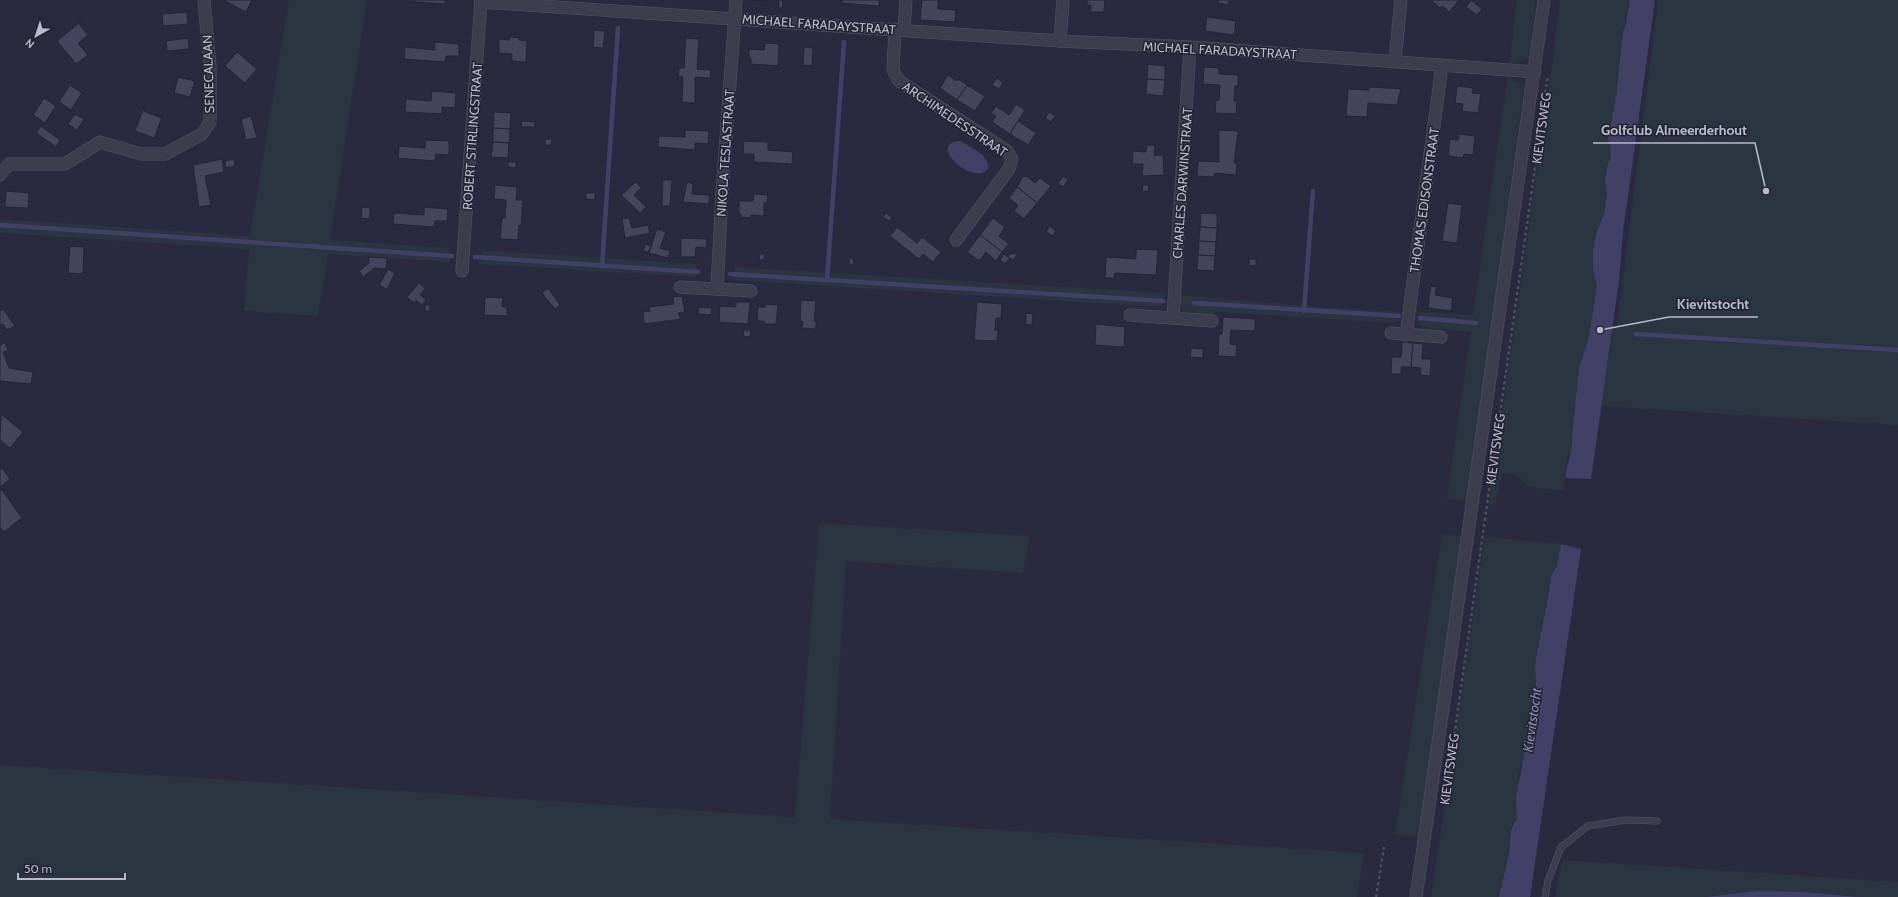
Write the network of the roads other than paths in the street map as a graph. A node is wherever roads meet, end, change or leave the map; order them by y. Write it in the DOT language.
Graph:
graph roads {
  1 [pos="204,0"];
  2 [pos="736,0"];
  3 [pos="906,0"];
  4 [pos="1063,0"];
  5 [pos="1401,0"];
  6 [pos="1544,0"];
  7 [pos="481,1"];
  8 [pos="600,4"];
  9 [pos="735,18"];
  10 [pos="900,29"];
  11 [pos="1060,41"];
  12 [pos="1190,47"];
  13 [pos="1395,61"];
  14 [pos="1442,65"];
  15 [pos="1535,72"];
  16 [pos="0,175"];
  17 [pos="956,240"];
  18 [pos="462,271"];
  19 [pos="680,287"];
  20 [pos="717,289"];
  21 [pos="751,291"];
  22 [pos="1130,315"];
  23 [pos="1173,318"];
  24 [pos="1212,320"];
  25 [pos="1391,333"];
  26 [pos="1406,335"];
  27 [pos="1441,337"];
  28 [pos="1657,821"];
  29 [pos="1416,897"];
  30 [pos="1545,897"];
  1 -- 16 [label="street, SENECALAAN"];
  2 -- 9 [label="street, MICHAEL FARADAYSTRAAT"];
  3 -- 10 [label="street, MICHAEL FARADAYSTRAAT"];
  4 -- 11 [label="street"];
  5 -- 13 [label="street"];
  6 -- 15 [label="street, KIEVITSWEG"];
  7 -- 8 [label="street, MICHAEL FARADAYSTRAAT"];
  7 -- 18 [label="street, ROBERT STIRLINGSTRAAT"];
  8 -- 9 [label="street, MICHAEL FARADAYSTRAAT"];
  9 -- 10 [label="street, MICHAEL FARADAYSTRAAT"];
  9 -- 20 [label="street, NIKOLA TESLASTRAAT"];
  10 -- 11 [label="street, MICHAEL FARADAYSTRAAT"];
  10 -- 17 [label="street, ARCHIMEDESSTRAAT"];
  11 -- 12 [label="street, MICHAEL FARADAYSTRAAT"];
  12 -- 13 [label="street, MICHAEL FARADAYSTRAAT"];
  12 -- 23 [label="street, CHARLES DARWINSTRAAT"];
  13 -- 14 [label="street, MICHAEL FARADAYSTRAAT"];
  14 -- 15 [label="street, MICHAEL FARADAYSTRAAT"];
  14 -- 26 [label="street, THOMAS EDISONSTRAAT"];
  15 -- 29 [label="street, KIEVITSWEG"];
  19 -- 20 [label="street"];
  20 -- 21 [label="street"];
  22 -- 23 [label="street"];
  23 -- 24 [label="street"];
  25 -- 26 [label="street"];
  26 -- 27 [label="street"];
  28 -- 30 [label="lane"];
}
